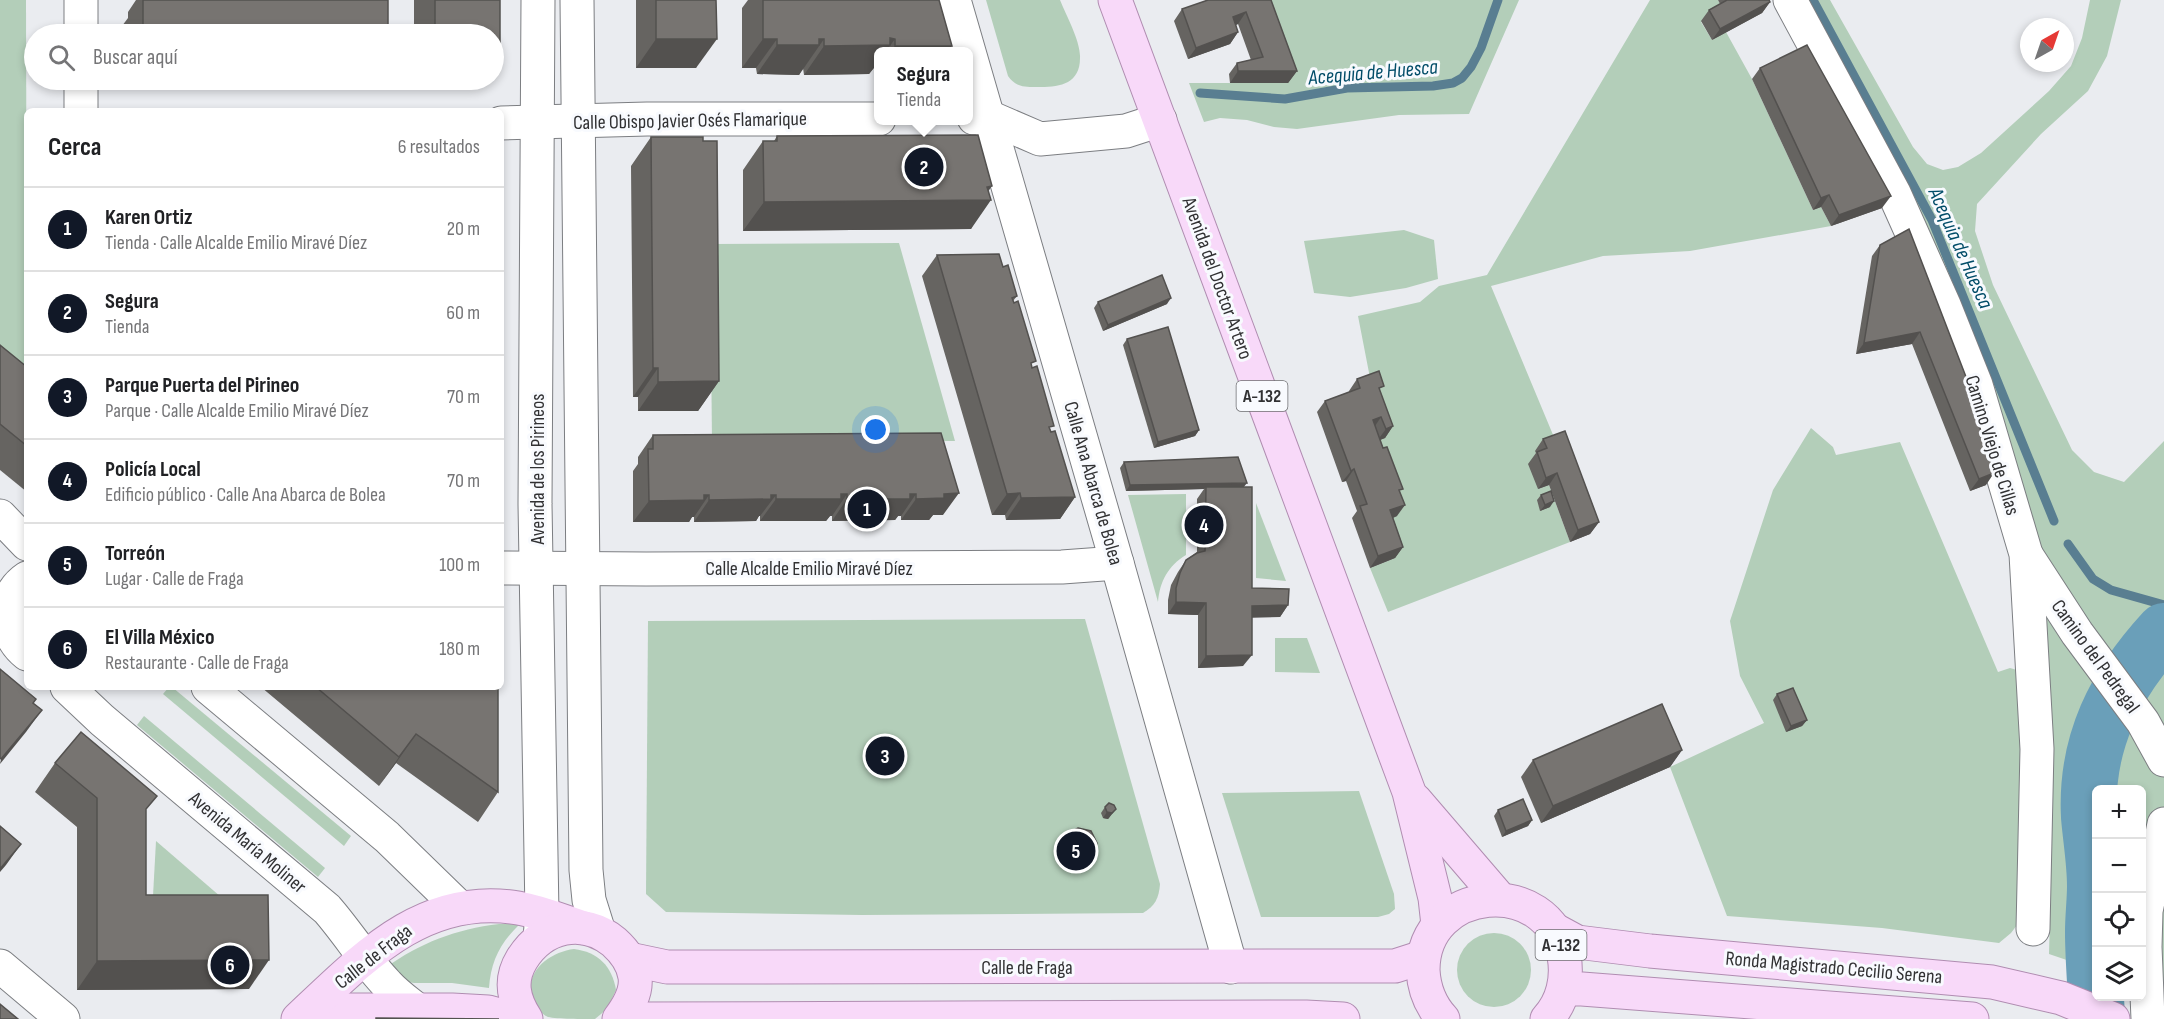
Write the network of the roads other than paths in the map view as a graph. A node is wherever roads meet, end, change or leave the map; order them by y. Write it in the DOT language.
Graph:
graph roads {
  1 [pos="81,0"];
  2 [pos="538,0"];
  3 [pos="577,0"];
  4 [pos="954,0"];
  5 [pos="1115,0"];
  6 [pos="1790,0"];
  7 [pos="81,24"];
  8 [pos="964,47"];
  9 [pos="81,90"];
  10 [pos="973,90"];
  11 [pos="81,108"];
  12 [pos="979,118"];
  13 [pos="874,119"];
  14 [pos="1160,120"];
  15 [pos="578,121"];
  16 [pos="538,122"];
  17 [pos="504,123"];
  18 [pos="0,516"];
  19 [pos="24,541"];
  20 [pos="2026,554"];
  21 [pos="1118,564"];
  22 [pos="504,568"];
  23 [pos="537,568"];
  24 [pos="584,569"];
  25 [pos="24,581"];
  26 [pos="12,640"];
  27 [pos="70,690"];
  28 [pos="212,690"];
  29 [pos="2164,760"];
  30 [pos="1409,792"];
  31 [pos="2164,824"];
  32 [pos="1500,898"];
  33 [pos="459,907"];
  34 [pos="1438,925"];
  35 [pos="541,926"];
  36 [pos="1553,929"];
  37 [pos="2033,929"];
  38 [pos="591,930"];
  39 [pos="1423,957"];
  40 [pos="365,958"];
  41 [pos="629,959"];
  42 [pos="0,966"];
  43 [pos="1231,966"];
  44 [pos="1558,1006"];
  45 [pos="416,1009"];
  46 [pos="320,1014"];
  47 [pos="63,1019"];
  48 [pos="515,1019"];
  49 [pos="526,1019"];
  50 [pos="619,1019"];
  51 [pos="640,1019"];
  52 [pos="1343,1019"];
  53 [pos="1443,1019"];
  54 [pos="1972,1019"];
  55 [pos="2113,1019"];
  56 [pos="2148,1019"];
  1 -- 7 [label="street"];
  2 -- 16 [label="street, Avenida de los Pirineos"];
  3 -- 15 [label="street"];
  4 -- 8 [label="street, Calle Ana Abarca de Bolea"];
  5 -- 14 [label="main road, Avenida del Doctor Artero / A-132"];
  6 -- 20 [label="street, Camino Viejo de Cillas"];
  9 -- 11 [label="street"];
  10 -- 12 [label="street, Calle Ana Abarca de Bolea"];
  12 -- 14 [label="street"];
  12 -- 21 [label="street, Calle Ana Abarca de Bolea"];
  13 -- 15 [label="street, Calle Obispo Javier Osés Flamarique"];
  14 -- 30 [label="main road, Avenida del Doctor Artero / A-132"];
  15 -- 16 [label="street, Calle Obispo Javier Osés Flamarique"];
  15 -- 24 [label="street"];
  16 -- 17 [label="street, Calle Obispo Javier Osés Flamarique"];
  16 -- 23 [label="street, Avenida de los Pirineos"];
  18 -- 19 [label="street"];
  20 -- 29 [label="street, Camino del Pedregal"];
  20 -- 37 [label="street, Camino Viejo de Cillas"];
  21 -- 24 [label="street, Calle Alcalde Emilio Miravé Díez"];
  21 -- 43 [label="street, Calle Ana Abarca de Bolea"];
  22 -- 23 [label="street, Calle Alcalde Emilio Miravé Díez"];
  23 -- 24 [label="street, Calle Alcalde Emilio Miravé Díez"];
  23 -- 35 [label="street, Avenida de los Pirineos"];
  24 -- 38 [label="street"];
  25 -- 26 [label="street"];
  27 -- 40 [label="street, Avenida María Moliner"];
  28 -- 33 [label="street"];
  30 -- 32 [label="main road, Avenida del Doctor Artero / A-132"];
  30 -- 34 [label="main road, Avenida del Doctor Artero / A-132"];
  31 -- 56 [label="street"];
  32 -- 34 [label="main road"];
  32 -- 36 [label="main road, A-132"];
  33 -- 35 [label="main road, Calle de Fraga"];
  33 -- 40 [label="main road, Calle de Fraga"];
  34 -- 39 [label="main road"];
  35 -- 38 [label="main road"];
  35 -- 49 [label="main road"];
  36 -- 44 [label="main road, A-132"];
  36 -- 55 [label="main road, Ronda Magistrado Cecilio Serena"];
  38 -- 41 [label="main road"];
  39 -- 43 [label="main road, Calle de Fraga"];
  39 -- 53 [label="main road"];
  40 -- 45 [label="street, Avenida María Moliner"];
  40 -- 46 [label="main road, Calle de Fraga"];
  41 -- 43 [label="main road, Calle de Fraga"];
  41 -- 50 [label="main road"];
  42 -- 47 [label="street"];
  44 -- 54 [label="main road, Ronda Magistrado Cecilio Serena"];
  45 -- 46 [label="main road, Calle de Fraga"];
  45 -- 48 [label="main road, Calle de Fraga"];
  51 -- 52 [label="main road"];
}
